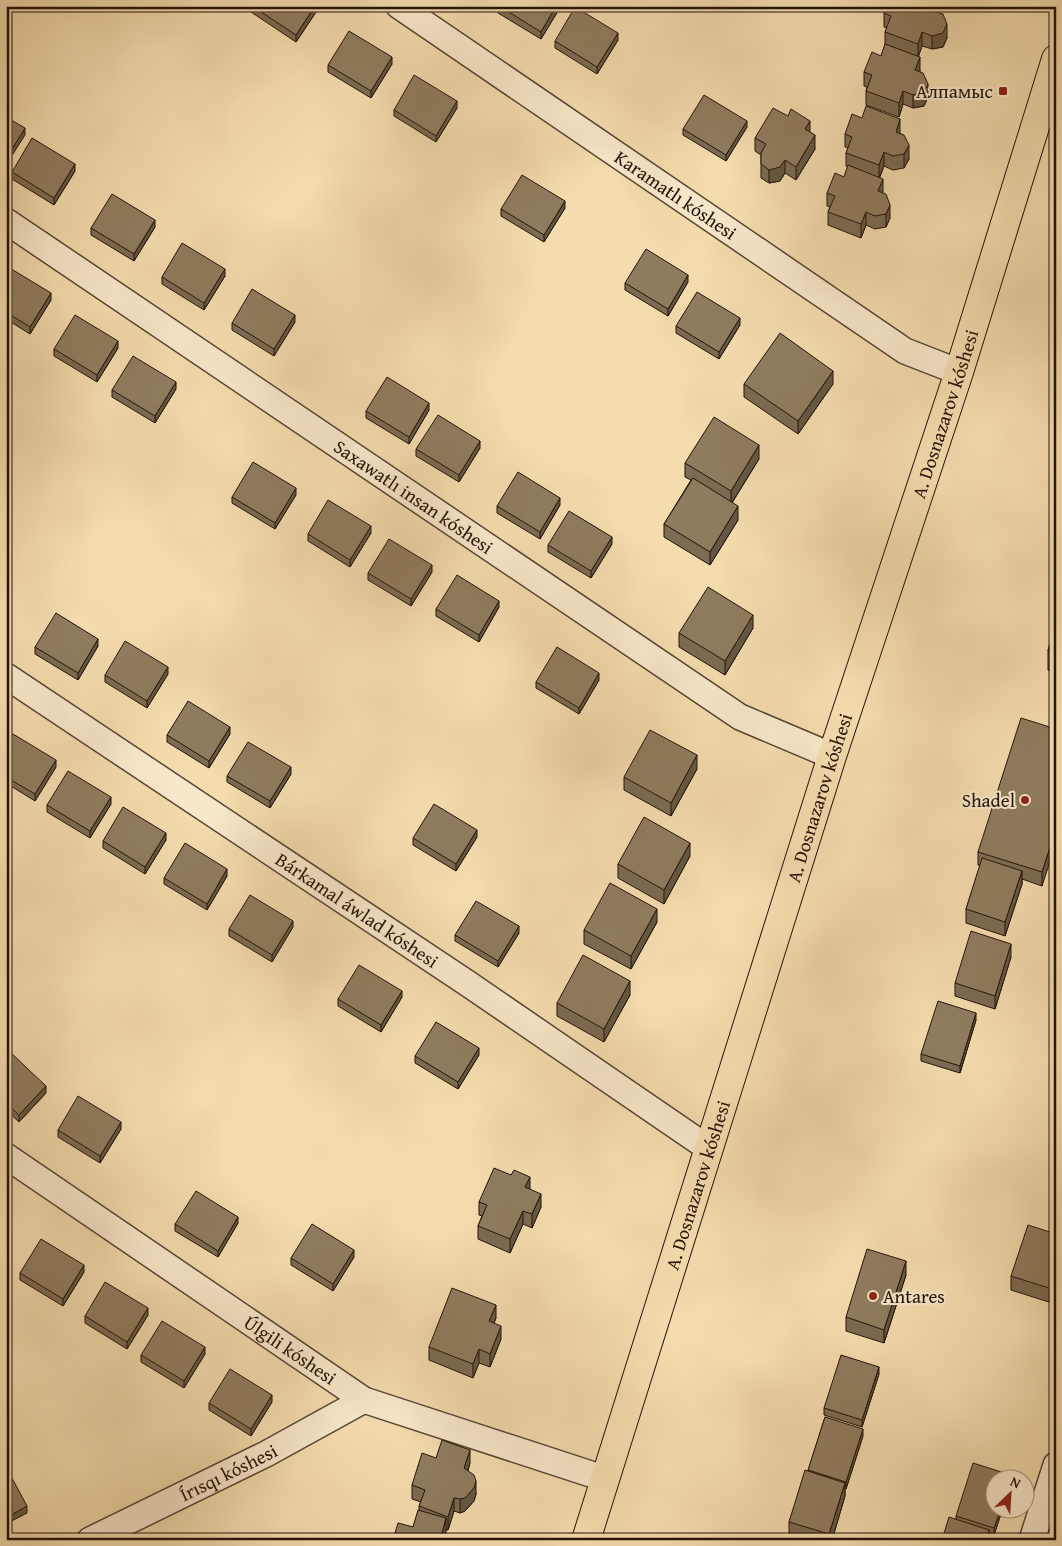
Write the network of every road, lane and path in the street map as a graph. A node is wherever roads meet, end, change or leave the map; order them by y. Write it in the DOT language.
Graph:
graph roads {
  1 [pos="399,6"];
  2 [pos="1056,59"];
  3 [pos="6,220"];
  4 [pos="959,372"];
  5 [pos="6,676"];
  6 [pos="832,756"];
  7 [pos="708,1148"];
  8 [pos="12,1167"];
  9 [pos="364,1400"];
  10 [pos="1056,1465"];
  11 [pos="606,1479"];
  12 [pos="90,1540"];
  13 [pos="586,1540"];
  14 [pos="1032,1540"];
  1 -- 4 [label="street, Karamatlı kóshesi"];
  2 -- 4 [label="main road, A. Dosnazarov kóshesi"];
  3 -- 6 [label="street, Saxawatlı insan kóshesi"];
  4 -- 6 [label="main road, A. Dosnazarov kóshesi"];
  5 -- 7 [label="street, Bárkamal áwlad kóshesi"];
  6 -- 7 [label="main road, A. Dosnazarov kóshesi"];
  7 -- 11 [label="main road, A. Dosnazarov kóshesi"];
  8 -- 9 [label="street, Úlgili kóshesi"];
  9 -- 11 [label="street, Úlgili kóshesi"];
  9 -- 12 [label="street, Írısqı kóshesi"];
  10 -- 14 [label="street"];
  11 -- 13 [label="main road, A. Dosnazarov kóshesi"];
}
